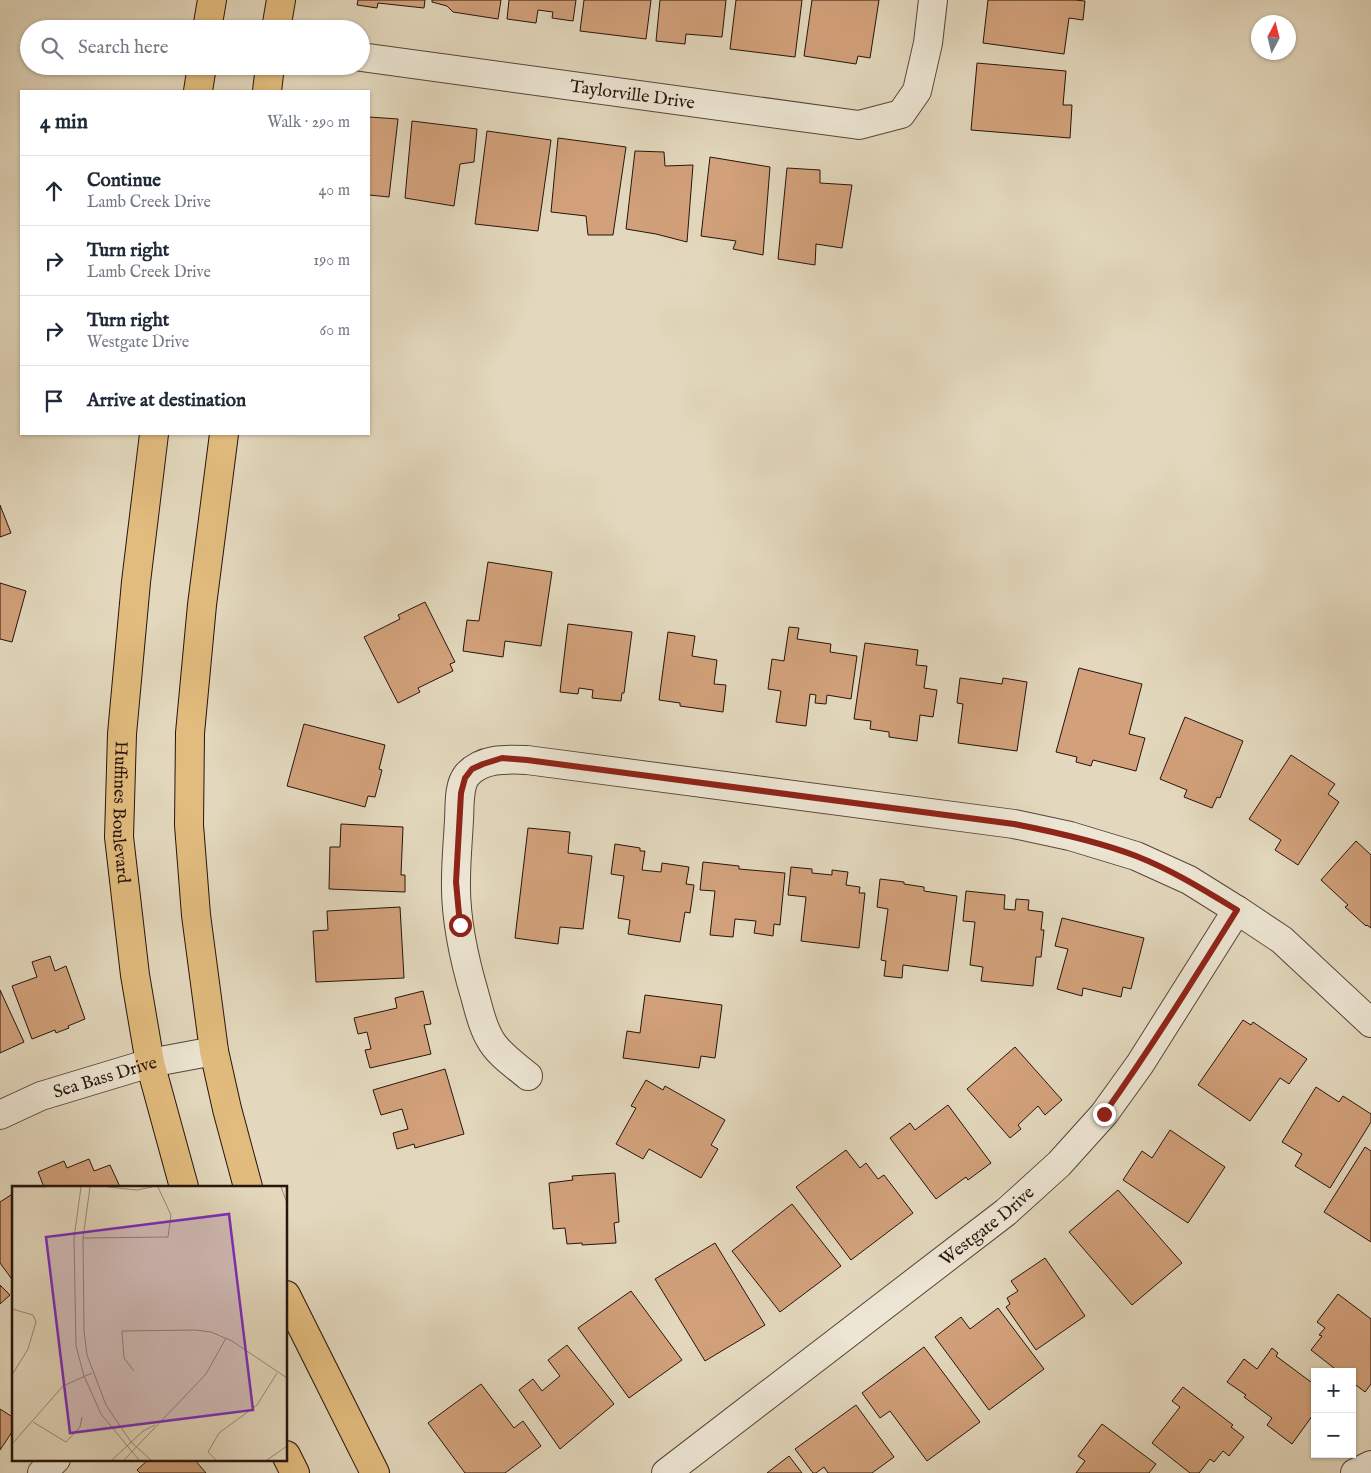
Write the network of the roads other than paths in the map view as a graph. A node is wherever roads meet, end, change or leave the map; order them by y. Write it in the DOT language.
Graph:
graph roads {
  1 [pos="212,0"];
  2 [pos="281,0"];
  3 [pos="934,0"];
  4 [pos="209,20"];
  5 [pos="278,20"];
  6 [pos="370,58"];
  7 [pos="201,75"];
  8 [pos="269,75"];
  9 [pos="198,90"];
  10 [pos="267,90"];
  11 [pos="154,435"];
  12 [pos="224,435"];
  13 [pos="1237,910"];
  14 [pos="1371,1023"];
  15 [pos="214,1051"];
  16 [pos="150,1063"];
  17 [pos="528,1076"];
  18 [pos="0,1115"];
  19 [pos="184,1186"];
  20 [pos="248,1186"];
  21 [pos="288,1298"];
  22 [pos="55,1460"];
  23 [pos="288,1460"];
  24 [pos="1371,1465"];
  25 [pos="42,1473"];
  26 [pos="294,1473"];
  27 [pos="375,1473"];
  28 [pos="666,1473"];
  29 [pos="1355,1473"];
  1 -- 4 [label="main road"];
  2 -- 5 [label="main road"];
  3 -- 6 [label="street, Taylorville Drive"];
  7 -- 9 [label="main road"];
  8 -- 10 [label="main road"];
  11 -- 16 [label="main road, Huffines Boulevard"];
  12 -- 15 [label="main road"];
  13 -- 14 [label="street"];
  13 -- 17 [label="street"];
  13 -- 28 [label="street, Westgate Drive"];
  15 -- 16 [label="street, Sea Bass Drive"];
  15 -- 20 [label="main road"];
  16 -- 18 [label="street, Sea Bass Drive"];
  16 -- 19 [label="main road, Huffines Boulevard"];
  21 -- 27 [label="main road"];
  22 -- 25 [label="street"];
  23 -- 26 [label="main road"];
  24 -- 29 [label="street"];
}
